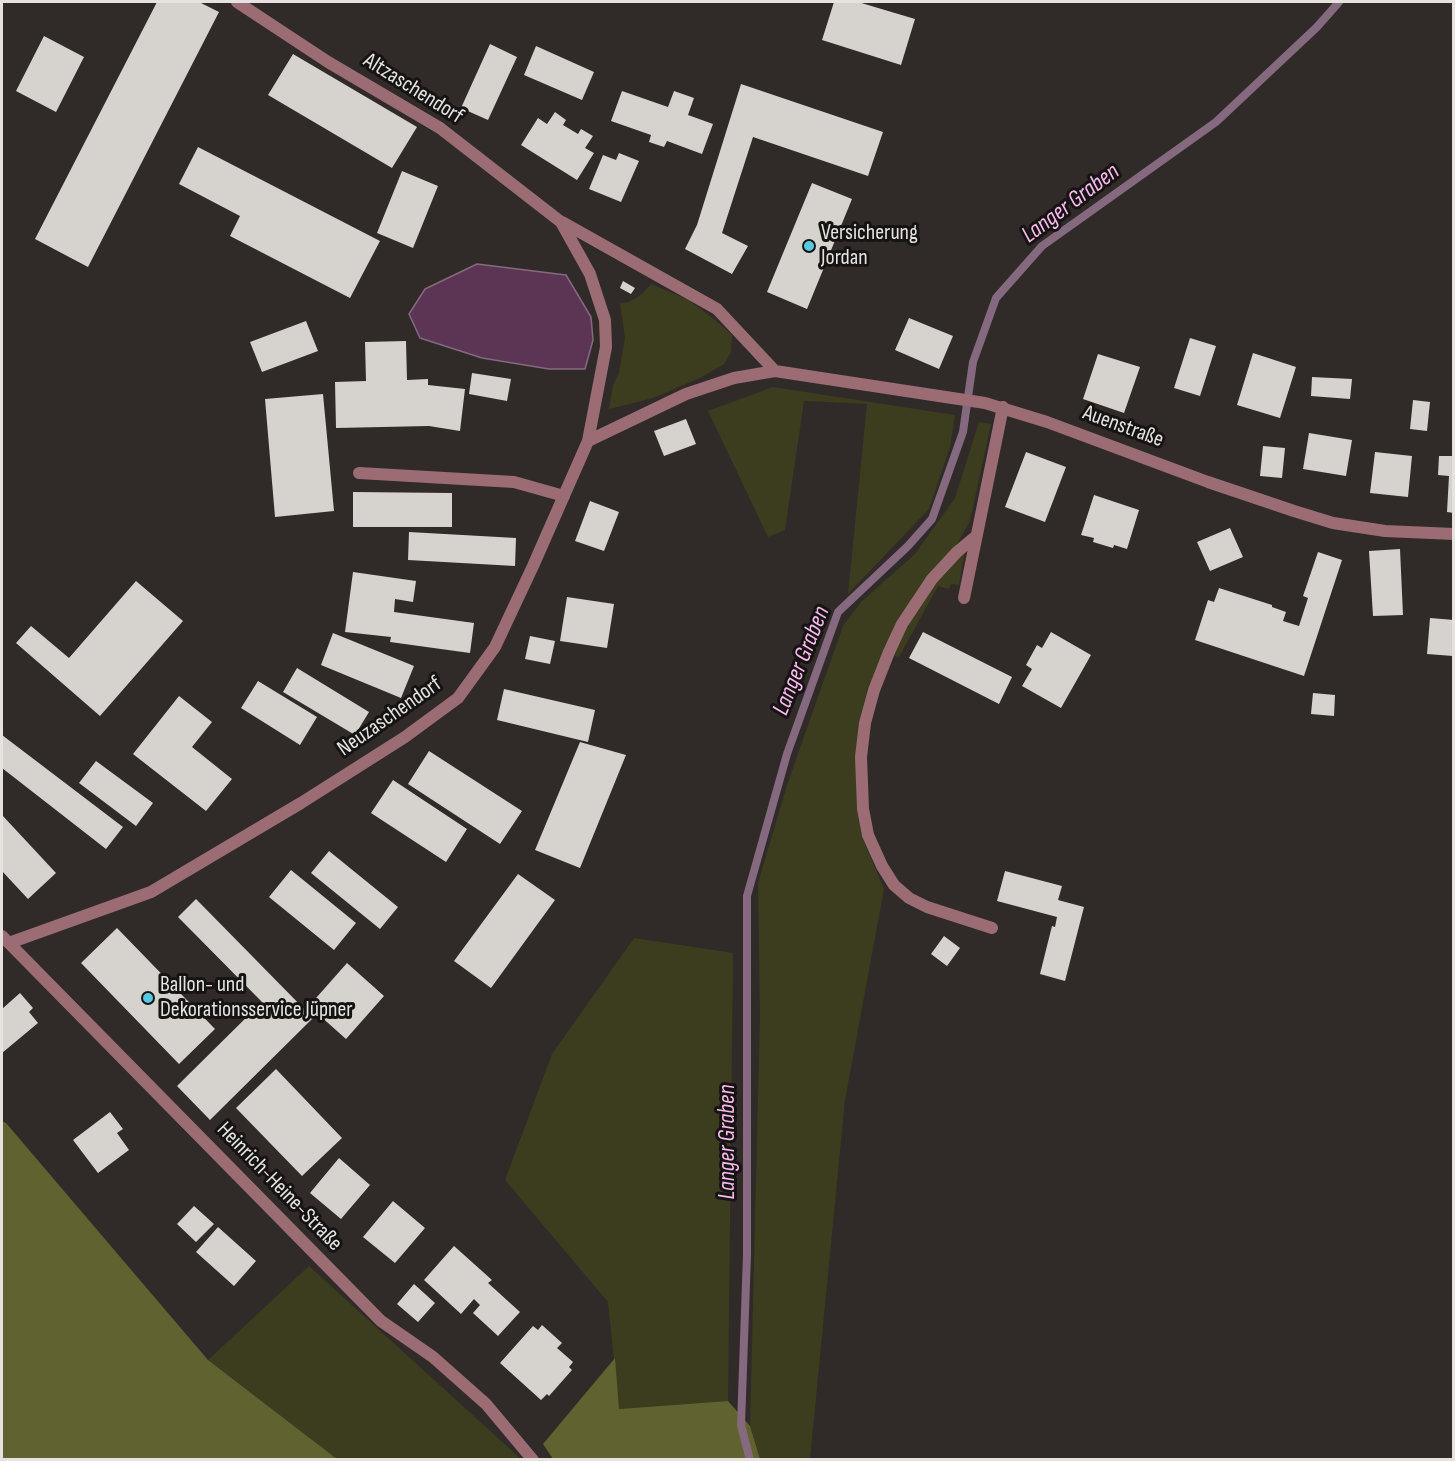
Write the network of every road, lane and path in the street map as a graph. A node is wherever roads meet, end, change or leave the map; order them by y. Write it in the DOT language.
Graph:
graph roads {
  1 [pos="237,2"];
  2 [pos="561,222"];
  3 [pos="775,371"];
  4 [pos="1003,407"];
  5 [pos="588,441"];
  6 [pos="359,473"];
  7 [pos="564,496"];
  8 [pos="1454,534"];
  9 [pos="975,537"];
  10 [pos="964,598"];
  11 [pos="992,928"];
  12 [pos="5,940"];
  13 [pos="533,1460"];
  1 -- 2 [label="street, Altzaschendorf"];
  2 -- 3 [label="street, Altzaschendorf"];
  2 -- 5 [label="street, Altzaschendorf"];
  3 -- 4 [label="street, Auenstraße"];
  3 -- 5 [label="street"];
  4 -- 8 [label="street, Auenstraße"];
  4 -- 9 [label="street"];
  5 -- 7 [label="street, Neuzaschendorf"];
  6 -- 7 [label="street"];
  7 -- 12 [label="street, Neuzaschendorf"];
  9 -- 10 [label="street"];
  9 -- 11 [label="street"];
  12 -- 13 [label="street, Heinrich-Heine-Straße"];
}
